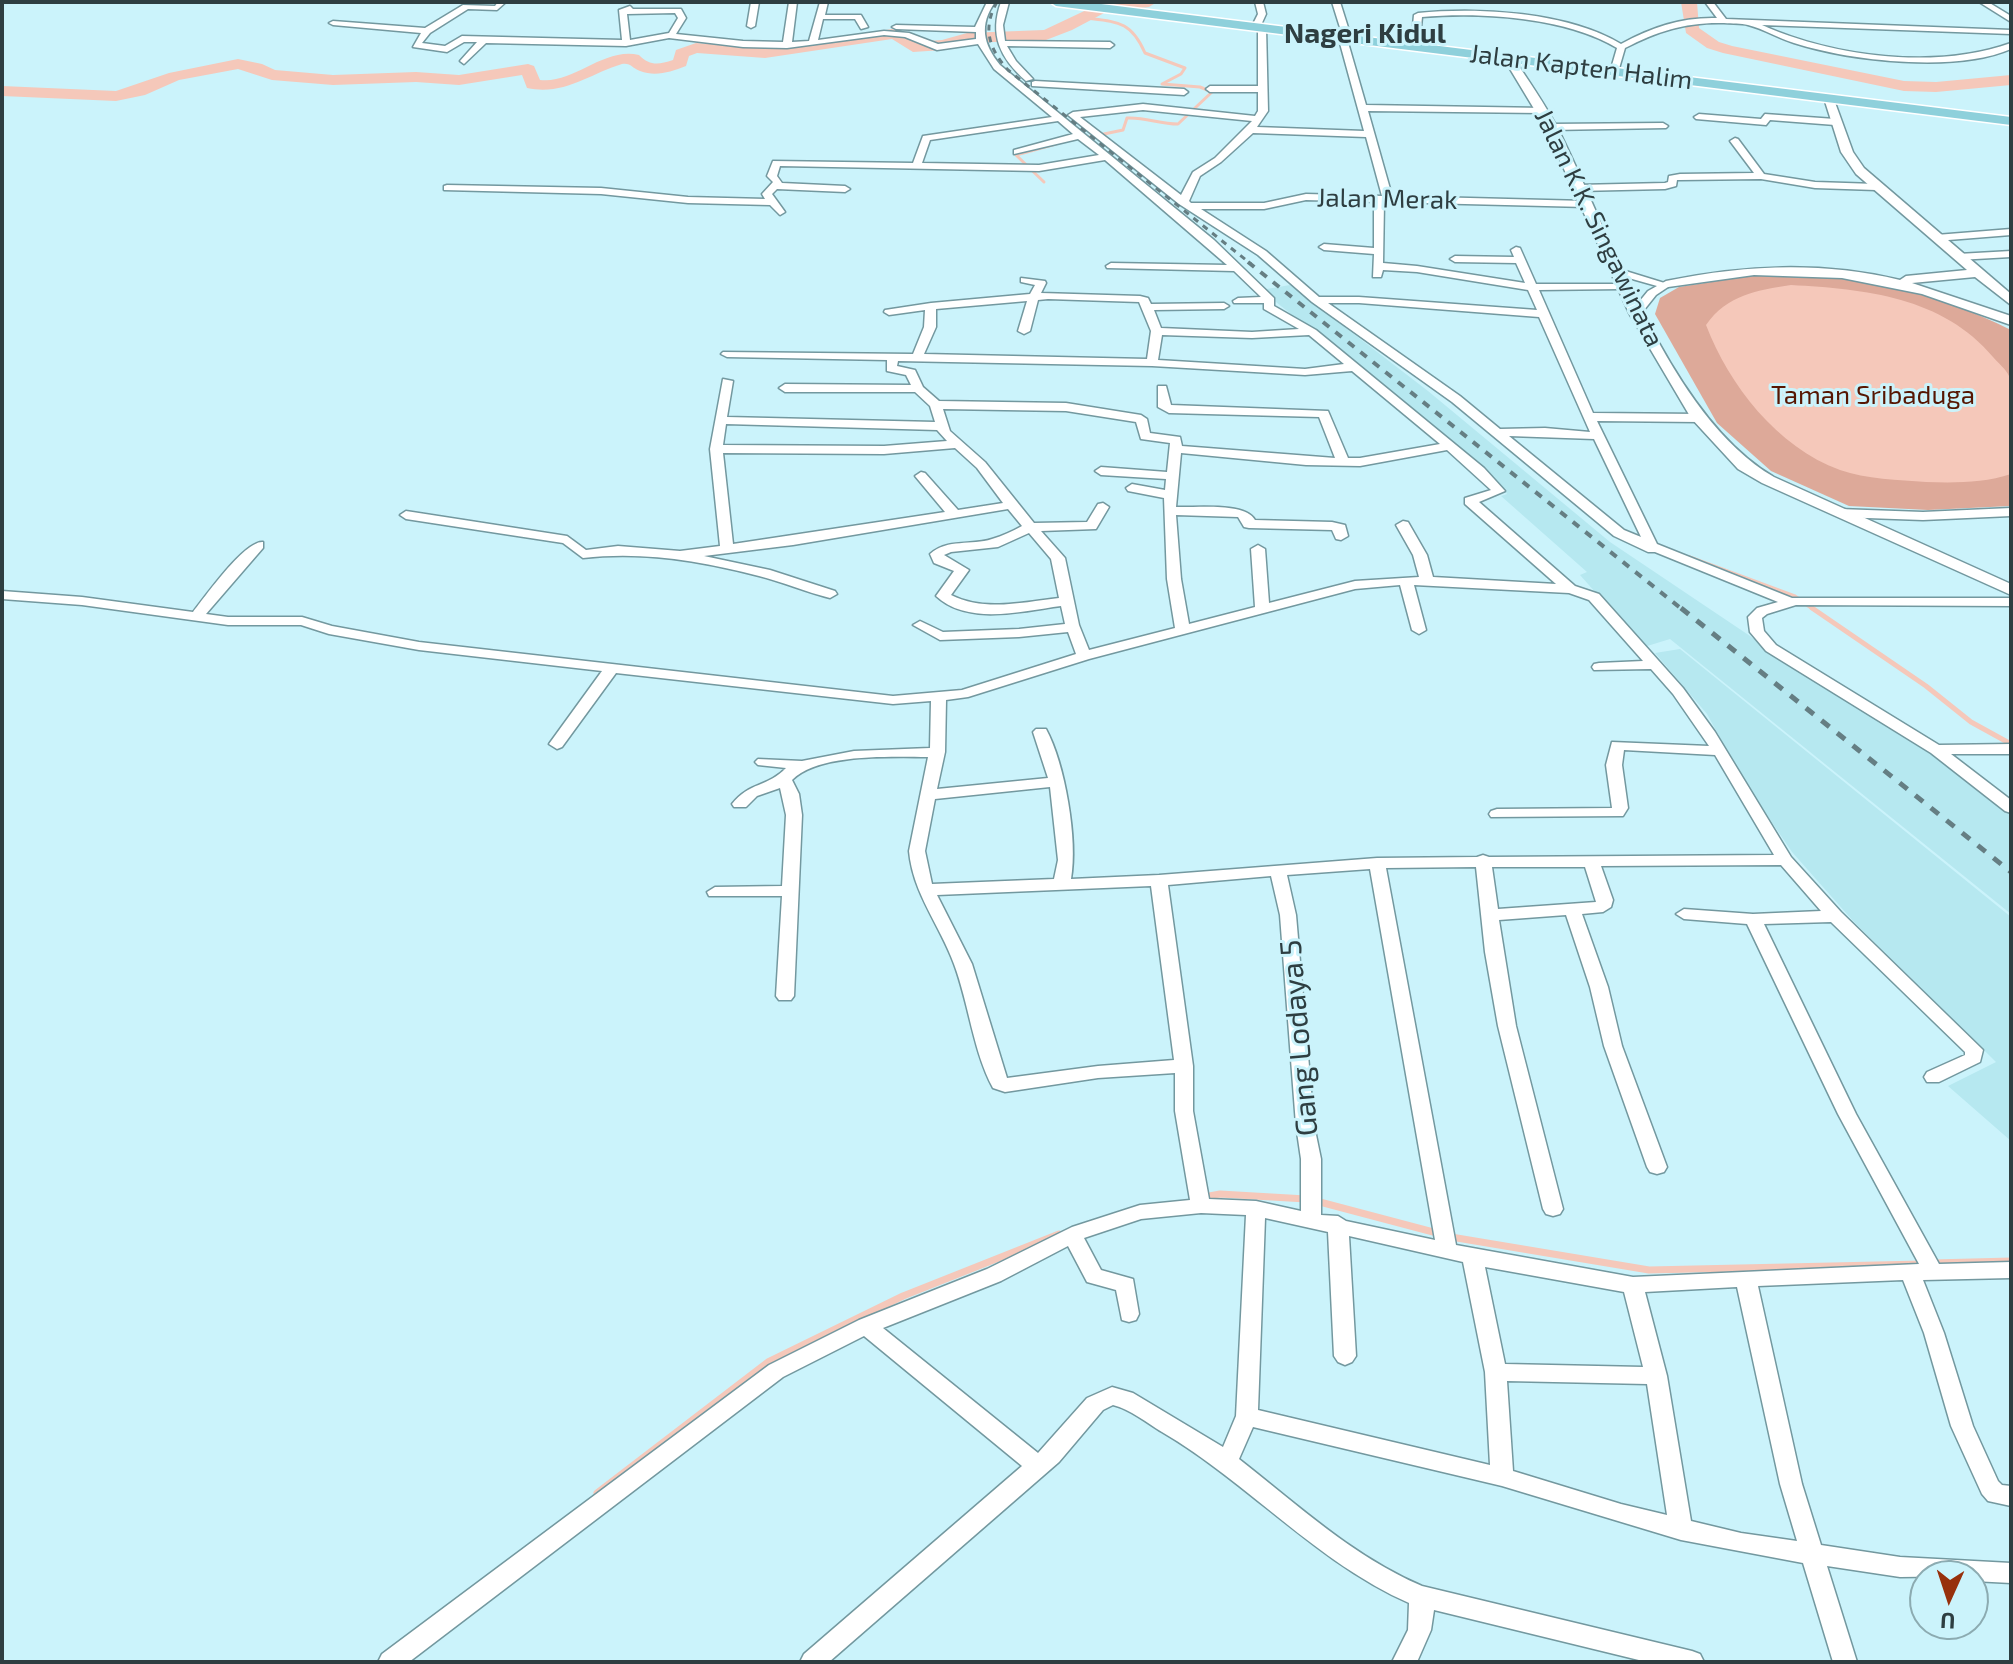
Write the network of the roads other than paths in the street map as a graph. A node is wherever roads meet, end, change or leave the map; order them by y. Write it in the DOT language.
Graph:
graph roads {
  1 [pos="502,2"];
  2 [pos="636,2"];
  3 [pos="755,2"];
  4 [pos="793,2"];
  5 [pos="824,2"];
  6 [pos="991,2"];
  7 [pos="1005,2"];
  8 [pos="1056,2"];
  9 [pos="1259,2"];
  10 [pos="1336,2"];
  11 [pos="1416,2"];
  12 [pos="1709,2"];
  13 [pos="1983,2"];
  14 [pos="1519,7"];
  15 [pos="623,12"];
  16 [pos="1418,15"];
  17 [pos="820,17"];
  18 [pos="1512,19"];
  19 [pos="1722,19"];
  20 [pos="1744,20"];
  21 [pos="2011,20"];
  22 [pos="1801,22"];
  23 [pos="333,23"];
  24 [pos="751,26"];
  25 [pos="864,27"];
  26 [pos="1259,27"];
  27 [pos="849,28"];
  28 [pos="427,31"];
  29 [pos="2011,32"];
  30 [pos="671,36"];
  31 [pos="978,36"];
  32 [pos="1344,36"];
  33 [pos="1000,38"];
  34 [pos="484,40"];
  35 [pos="626,43"];
  36 [pos="813,43"];
  37 [pos="787,45"];
  38 [pos="1110,45"];
  39 [pos="1804,46"];
  40 [pos="2011,46"];
  41 [pos="1415,47"];
  42 [pos="1621,47"];
  43 [pos="2011,56"];
  44 [pos="1978,57"];
  45 [pos="1509,59"];
  46 [pos="464,61"];
  47 [pos="1614,72"];
  48 [pos="1035,84"];
  49 [pos="1210,89"];
  50 [pos="1263,89"];
  51 [pos="1184,92"];
  52 [pos="1827,97"];
  53 [pos="1362,108"];
  54 [pos="1541,110"];
  55 [pos="1073,115"];
  56 [pos="1699,117"];
  57 [pos="1062,118"];
  58 [pos="1258,119"];
  59 [pos="2011,121"];
  60 [pos="1835,122"];
  61 [pos="1663,126"];
  62 [pos="1551,127"];
  63 [pos="1251,130"];
  64 [pos="1370,134"];
  65 [pos="1090,136"];
  66 [pos="1735,141"];
  67 [pos="1017,152"];
  68 [pos="1107,157"];
  69 [pos="917,165"];
  70 [pos="1761,176"];
  71 [pos="776,186"];
  72 [pos="1876,187"];
  73 [pos="447,188"];
  74 [pos="1578,188"];
  75 [pos="511,189"];
  76 [pos="845,189"];
  77 [pos="1383,199"];
  78 [pos="772,202"];
  79 [pos="504,203"];
  80 [pos="1186,204"];
  81 [pos="1586,204"];
  82 [pos="780,212"];
  83 [pos="2011,232"];
  84 [pos="1335,236"];
  85 [pos="1936,238"];
  86 [pos="1378,245"];
  87 [pos="1324,247"];
  88 [pos="2011,254"];
  89 [pos="1958,257"];
  90 [pos="1455,259"];
  91 [pos="1111,266"];
  92 [pos="1235,268"];
  93 [pos="1615,271"];
  94 [pos="1978,273"];
  95 [pos="1025,280"];
  96 [pos="1891,281"];
  97 [pos="1666,285"];
  98 [pos="1622,286"];
  99 [pos="1531,287"];
  100 [pos="2009,297"];
  101 [pos="1270,300"];
  102 [pos="1316,300"];
  103 [pos="1238,301"];
  104 [pos="1031,304"];
  105 [pos="931,306"];
  106 [pos="1224,306"];
  107 [pos="1052,307"];
  108 [pos="1146,307"];
  109 [pos="889,312"];
  110 [pos="1636,313"];
  111 [pos="1542,314"];
  112 [pos="2011,321"];
  113 [pos="1024,331"];
  114 [pos="1162,331"];
  115 [pos="1312,332"];
  116 [pos="727,354"];
  117 [pos="918,356"];
  118 [pos="893,357"];
  119 [pos="1147,363"];
  120 [pos="1352,367"];
  121 [pos="727,381"];
  122 [pos="785,388"];
  123 [pos="1162,388"];
  124 [pos="918,389"];
  125 [pos="936,405"];
  126 [pos="1591,417"];
  127 [pos="1699,418"];
  128 [pos="720,420"];
  129 [pos="941,426"];
  130 [pos="1496,433"];
  131 [pos="1600,436"];
  132 [pos="960,444"];
  133 [pos="1449,446"];
  134 [pos="716,449"];
  135 [pos="1177,449"];
  136 [pos="1343,462"];
  137 [pos="1101,471"];
  138 [pos="921,476"];
  139 [pos="1173,476"];
  140 [pos="1132,488"];
  141 [pos="1169,495"];
  142 [pos="1103,507"];
  143 [pos="1169,511"];
  144 [pos="2011,512"];
  145 [pos="1839,513"];
  146 [pos="954,514"];
  147 [pos="406,515"];
  148 [pos="1022,517"];
  149 [pos="1403,525"];
  150 [pos="1341,536"];
  151 [pos="258,545"];
  152 [pos="727,548"];
  153 [pos="1258,549"];
  154 [pos="1653,549"];
  155 [pos="680,555"];
  156 [pos="1406,580"];
  157 [pos="1427,580"];
  158 [pos="1570,589"];
  159 [pos="2011,590"];
  160 [pos="830,594"];
  161 [pos="2,595"];
  162 [pos="1067,601"];
  163 [pos="1799,601"];
  164 [pos="2011,602"];
  165 [pos="1262,608"];
  166 [pos="196,617"];
  167 [pos="920,625"];
  168 [pos="1073,627"];
  169 [pos="1419,630"];
  170 [pos="1183,631"];
  171 [pos="1084,656"];
  172 [pos="1655,665"];
  173 [pos="1599,667"];
  174 [pos="611,669"];
  175 [pos="939,697"];
  176 [pos="1041,732"];
  177 [pos="557,744"];
  178 [pos="2011,749"];
  179 [pos="1936,750"];
  180 [pos="1719,751"];
  181 [pos="937,752"];
  182 [pos="763,762"];
  183 [pos="801,765"];
  184 [pos="785,781"];
  185 [pos="1057,782"];
  186 [pos="929,795"];
  187 [pos="740,804"];
  188 [pos="2011,808"];
  189 [pos="1497,814"];
  190 [pos="1483,860"];
  191 [pos="1591,860"];
  192 [pos="1785,860"];
  193 [pos="1377,863"];
  194 [pos="1278,870"];
  195 [pos="1159,880"];
  196 [pos="1061,885"];
  197 [pos="927,890"];
  198 [pos="791,891"];
  199 [pos="715,892"];
  200 [pos="1573,911"];
  201 [pos="1684,914"];
  202 [pos="1490,915"];
  203 [pos="1835,916"];
  204 [pos="1753,919"];
  205 [pos="785,996"];
  206 [pos="1184,1066"];
  207 [pos="1933,1077"];
  208 [pos="1657,1167"];
  209 [pos="1199,1201"];
  210 [pos="1312,1206"];
  211 [pos="1256,1208"];
  212 [pos="1553,1209"];
  213 [pos="1338,1224"];
  214 [pos="1073,1236"];
  215 [pos="1446,1240"];
  216 [pos="1472,1255"];
  217 [pos="2011,1270"];
  218 [pos="1926,1272"];
  219 [pos="1746,1280"];
  220 [pos="1633,1285"];
  221 [pos="1129,1314"];
  222 [pos="866,1326"];
  223 [pos="1345,1356"];
  224 [pos="1496,1372"];
  225 [pos="1656,1376"];
  226 [pos="1247,1416"];
  227 [pos="1227,1462"];
  228 [pos="1038,1466"];
  229 [pos="1502,1477"];
  230 [pos="2011,1496"];
  231 [pos="1681,1530"];
  232 [pos="1812,1554"];
  233 [pos="2011,1573"];
  234 [pos="1419,1596"];
  235 [pos="400,1659"];
  236 [pos="1681,1661"];
  237 [pos="812,1662"];
  238 [pos="1404,1662"];
  239 [pos="1845,1662"];
  1 -- 28 [label="street"];
  2 -- 15 [label="street"];
  3 -- 24 [label="street"];
  4 -- 37 [label="street"];
  5 -- 17 [label="street"];
  6 -- 31 [label="street"];
  7 -- 33 [label="street"];
  8 -- 26 [label="main road, Jalan Kapten Halim"];
  9 -- 26 [label="street"];
  10 -- 32 [label="street"];
  11 -- 16 [label="street"];
  12 -- 19 [label="street"];
  13 -- 21 [label="street"];
  14 -- 18 [label="street"];
  15 -- 30 [label="street"];
  15 -- 35 [label="street"];
  16 -- 18 [label="street"];
  16 -- 41 [label="street"];
  17 -- 25 [label="street"];
  17 -- 36 [label="street"];
  18 -- 42 [label="street"];
  19 -- 20 [label="street"];
  19 -- 42 [label="street"];
  20 -- 22 [label="street"];
  20 -- 39 [label="street"];
  22 -- 29 [label="street"];
  22 -- 39 [label="street"];
  23 -- 28 [label="street"];
  25 -- 27 [label="street"];
  25 -- 31 [label="street"];
  26 -- 32 [label="main road, Jalan Kapten Halim"];
  26 -- 50 [label="street"];
  28 -- 34 [label="street"];
  30 -- 35 [label="street"];
  30 -- 37 [label="street"];
  31 -- 36 [label="street"];
  31 -- 57 [label="street"];
  32 -- 41 [label="main road, Jalan Kapten Halim"];
  32 -- 53 [label="street"];
  33 -- 38 [label="street"];
  33 -- 48 [label="street"];
  34 -- 35 [label="street"];
  34 -- 46 [label="street"];
  36 -- 37 [label="street"];
  39 -- 44 [label="street"];
  40 -- 44 [label="street"];
  41 -- 45 [label="main road, Jalan Kapten Halim"];
  42 -- 47 [label="street"];
  43 -- 44 [label="street"];
  45 -- 47 [label="main road, Jalan Kapten Halim"];
  45 -- 54 [label="street, Jalan K.K. Singawinata"];
  47 -- 52 [label="main road, Jalan Kapten Halim"];
  48 -- 51 [label="street"];
  48 -- 55 [label="street"];
  49 -- 50 [label="street"];
  50 -- 58 [label="street"];
  52 -- 59 [label="main road, Jalan Kapten Halim"];
  52 -- 60 [label="street"];
  53 -- 54 [label="street"];
  53 -- 64 [label="street"];
  54 -- 62 [label="street, Jalan K.K. Singawinata"];
  55 -- 58 [label="street"];
  55 -- 65 [label="street"];
  56 -- 60 [label="street"];
  57 -- 65 [label="street"];
  57 -- 69 [label="street"];
  58 -- 63 [label="street"];
  60 -- 72 [label="street"];
  61 -- 62 [label="street"];
  62 -- 74 [label="street, Jalan K.K. Singawinata"];
  63 -- 64 [label="street"];
  63 -- 80 [label="street"];
  64 -- 77 [label="street"];
  65 -- 67 [label="street"];
  65 -- 68 [label="street"];
  65 -- 80 [label="street"];
  66 -- 70 [label="street"];
  68 -- 69 [label="street"];
  68 -- 92 [label="street"];
  69 -- 71 [label="street"];
  70 -- 72 [label="street"];
  70 -- 74 [label="street"];
  71 -- 76 [label="street"];
  71 -- 78 [label="street"];
  72 -- 85 [label="street"];
  73 -- 75 [label="street"];
  74 -- 81 [label="street, Jalan K.K. Singawinata"];
  75 -- 78 [label="street"];
  75 -- 79 [label="street"];
  77 -- 80 [label="street, Jalan Merak"];
  77 -- 81 [label="street, Jalan Merak"];
  77 -- 86 [label="street"];
  78 -- 82 [label="street"];
  80 -- 102 [label="street"];
  81 -- 93 [label="street, Jalan K.K. Singawinata"];
  83 -- 85 [label="street"];
  84 -- 86 [label="street"];
  85 -- 89 [label="street"];
  86 -- 87 [label="street"];
  86 -- 99 [label="street"];
  88 -- 89 [label="street"];
  89 -- 94 [label="street"];
  90 -- 99 [label="street"];
  91 -- 92 [label="street"];
  92 -- 101 [label="street"];
  93 -- 97 [label="street"];
  93 -- 98 [label="street, Jalan K.K. Singawinata"];
  94 -- 96 [label="street"];
  94 -- 100 [label="street"];
  95 -- 104 [label="street"];
  96 -- 97 [label="street"];
  96 -- 112 [label="street"];
  97 -- 110 [label="street"];
  98 -- 99 [label="street"];
  98 -- 110 [label="street, Jalan K.K. Singawinata"];
  99 -- 111 [label="street"];
  101 -- 103 [label="street"];
  101 -- 115 [label="street"];
  102 -- 111 [label="street"];
  102 -- 130 [label="street"];
  104 -- 105 [label="street"];
  104 -- 107 [label="street"];
  104 -- 108 [label="street"];
  104 -- 113 [label="street"];
  105 -- 109 [label="street"];
  105 -- 117 [label="street"];
  106 -- 108 [label="street"];
  108 -- 114 [label="street"];
  110 -- 127 [label="street, Jalan K.K. Singawinata"];
  111 -- 126 [label="street"];
  114 -- 115 [label="street"];
  114 -- 119 [label="street"];
  115 -- 120 [label="street"];
  116 -- 118 [label="street"];
  117 -- 118 [label="street"];
  117 -- 119 [label="street"];
  118 -- 124 [label="street"];
  119 -- 120 [label="street"];
  120 -- 133 [label="street"];
  121 -- 128 [label="street"];
  122 -- 124 [label="street"];
  123 -- 136 [label="street"];
  124 -- 125 [label="street"];
  125 -- 129 [label="street"];
  125 -- 135 [label="street"];
  126 -- 127 [label="street"];
  126 -- 131 [label="street"];
  127 -- 145 [label="street, Jalan K.K. Singawinata"];
  128 -- 129 [label="street"];
  128 -- 134 [label="street"];
  129 -- 132 [label="street"];
  130 -- 131 [label="street"];
  130 -- 154 [label="street"];
  131 -- 154 [label="street"];
  132 -- 134 [label="street"];
  132 -- 148 [label="street"];
  133 -- 136 [label="street"];
  133 -- 158 [label="street"];
  134 -- 152 [label="street"];
  135 -- 136 [label="street"];
  135 -- 139 [label="street"];
  137 -- 139 [label="street"];
  138 -- 146 [label="street"];
  139 -- 141 [label="street"];
  140 -- 141 [label="street"];
  141 -- 143 [label="street"];
  142 -- 148 [label="street"];
  143 -- 150 [label="street"];
  143 -- 170 [label="street"];
  144 -- 145 [label="street"];
  145 -- 159 [label="street, Jalan K.K. Singawinata"];
  146 -- 148 [label="street"];
  146 -- 152 [label="street"];
  147 -- 155 [label="street"];
  148 -- 162 [label="street"];
  148 -- 162 [label="street"];
  149 -- 157 [label="street"];
  151 -- 166 [label="street"];
  152 -- 155 [label="street"];
  153 -- 165 [label="street"];
  154 -- 163 [label="street"];
  155 -- 160 [label="street"];
  156 -- 157 [label="street"];
  156 -- 165 [label="street"];
  156 -- 169 [label="street"];
  157 -- 158 [label="street"];
  158 -- 172 [label="street"];
  161 -- 166 [label="street"];
  162 -- 168 [label="street"];
  163 -- 164 [label="street"];
  163 -- 179 [label="street"];
  165 -- 170 [label="street"];
  166 -- 174 [label="street"];
  167 -- 168 [label="street"];
  168 -- 171 [label="street"];
  170 -- 171 [label="street"];
  171 -- 175 [label="street"];
  172 -- 173 [label="street"];
  172 -- 180 [label="street"];
  174 -- 175 [label="street"];
  174 -- 177 [label="street"];
  175 -- 181 [label="street"];
  176 -- 185 [label="street"];
  178 -- 179 [label="street"];
  179 -- 188 [label="street"];
  180 -- 189 [label="street"];
  180 -- 192 [label="street"];
  181 -- 183 [label="street"];
  181 -- 186 [label="street"];
  182 -- 183 [label="street"];
  183 -- 184 [label="street"];
  184 -- 187 [label="street"];
  184 -- 198 [label="street"];
  185 -- 186 [label="street"];
  185 -- 196 [label="street"];
  186 -- 197 [label="street"];
  190 -- 191 [label="street"];
  190 -- 193 [label="street"];
  190 -- 202 [label="street"];
  191 -- 192 [label="street"];
  191 -- 200 [label="street"];
  192 -- 203 [label="street"];
  193 -- 194 [label="street"];
  193 -- 215 [label="street"];
  194 -- 195 [label="street"];
  194 -- 210 [label="street, Gang Lodaya 5"];
  195 -- 196 [label="street"];
  195 -- 206 [label="street"];
  196 -- 197 [label="street"];
  197 -- 206 [label="street"];
  198 -- 199 [label="street"];
  198 -- 205 [label="street"];
  200 -- 202 [label="street"];
  200 -- 208 [label="street"];
  201 -- 204 [label="street"];
  202 -- 212 [label="street"];
  203 -- 204 [label="street"];
  203 -- 207 [label="street"];
  204 -- 218 [label="street"];
  206 -- 209 [label="street"];
  209 -- 211 [label="street"];
  209 -- 214 [label="street"];
  210 -- 211 [label="street"];
  210 -- 213 [label="street"];
  211 -- 226 [label="street"];
  213 -- 215 [label="street"];
  213 -- 223 [label="street"];
  214 -- 221 [label="street"];
  214 -- 222 [label="street"];
  215 -- 216 [label="street"];
  216 -- 220 [label="street"];
  216 -- 224 [label="street"];
  217 -- 218 [label="street"];
  218 -- 219 [label="street"];
  218 -- 230 [label="street"];
  219 -- 220 [label="street"];
  219 -- 232 [label="street"];
  220 -- 225 [label="street"];
  222 -- 228 [label="street"];
  222 -- 235 [label="street"];
  224 -- 225 [label="street"];
  224 -- 229 [label="street"];
  225 -- 231 [label="street"];
  226 -- 227 [label="street"];
  226 -- 229 [label="street"];
  227 -- 228 [label="street"];
  227 -- 234 [label="street"];
  228 -- 237 [label="street"];
  229 -- 231 [label="street"];
  231 -- 232 [label="street"];
  232 -- 233 [label="street"];
  232 -- 239 [label="street"];
  234 -- 236 [label="street"];
  234 -- 238 [label="street"];
}
